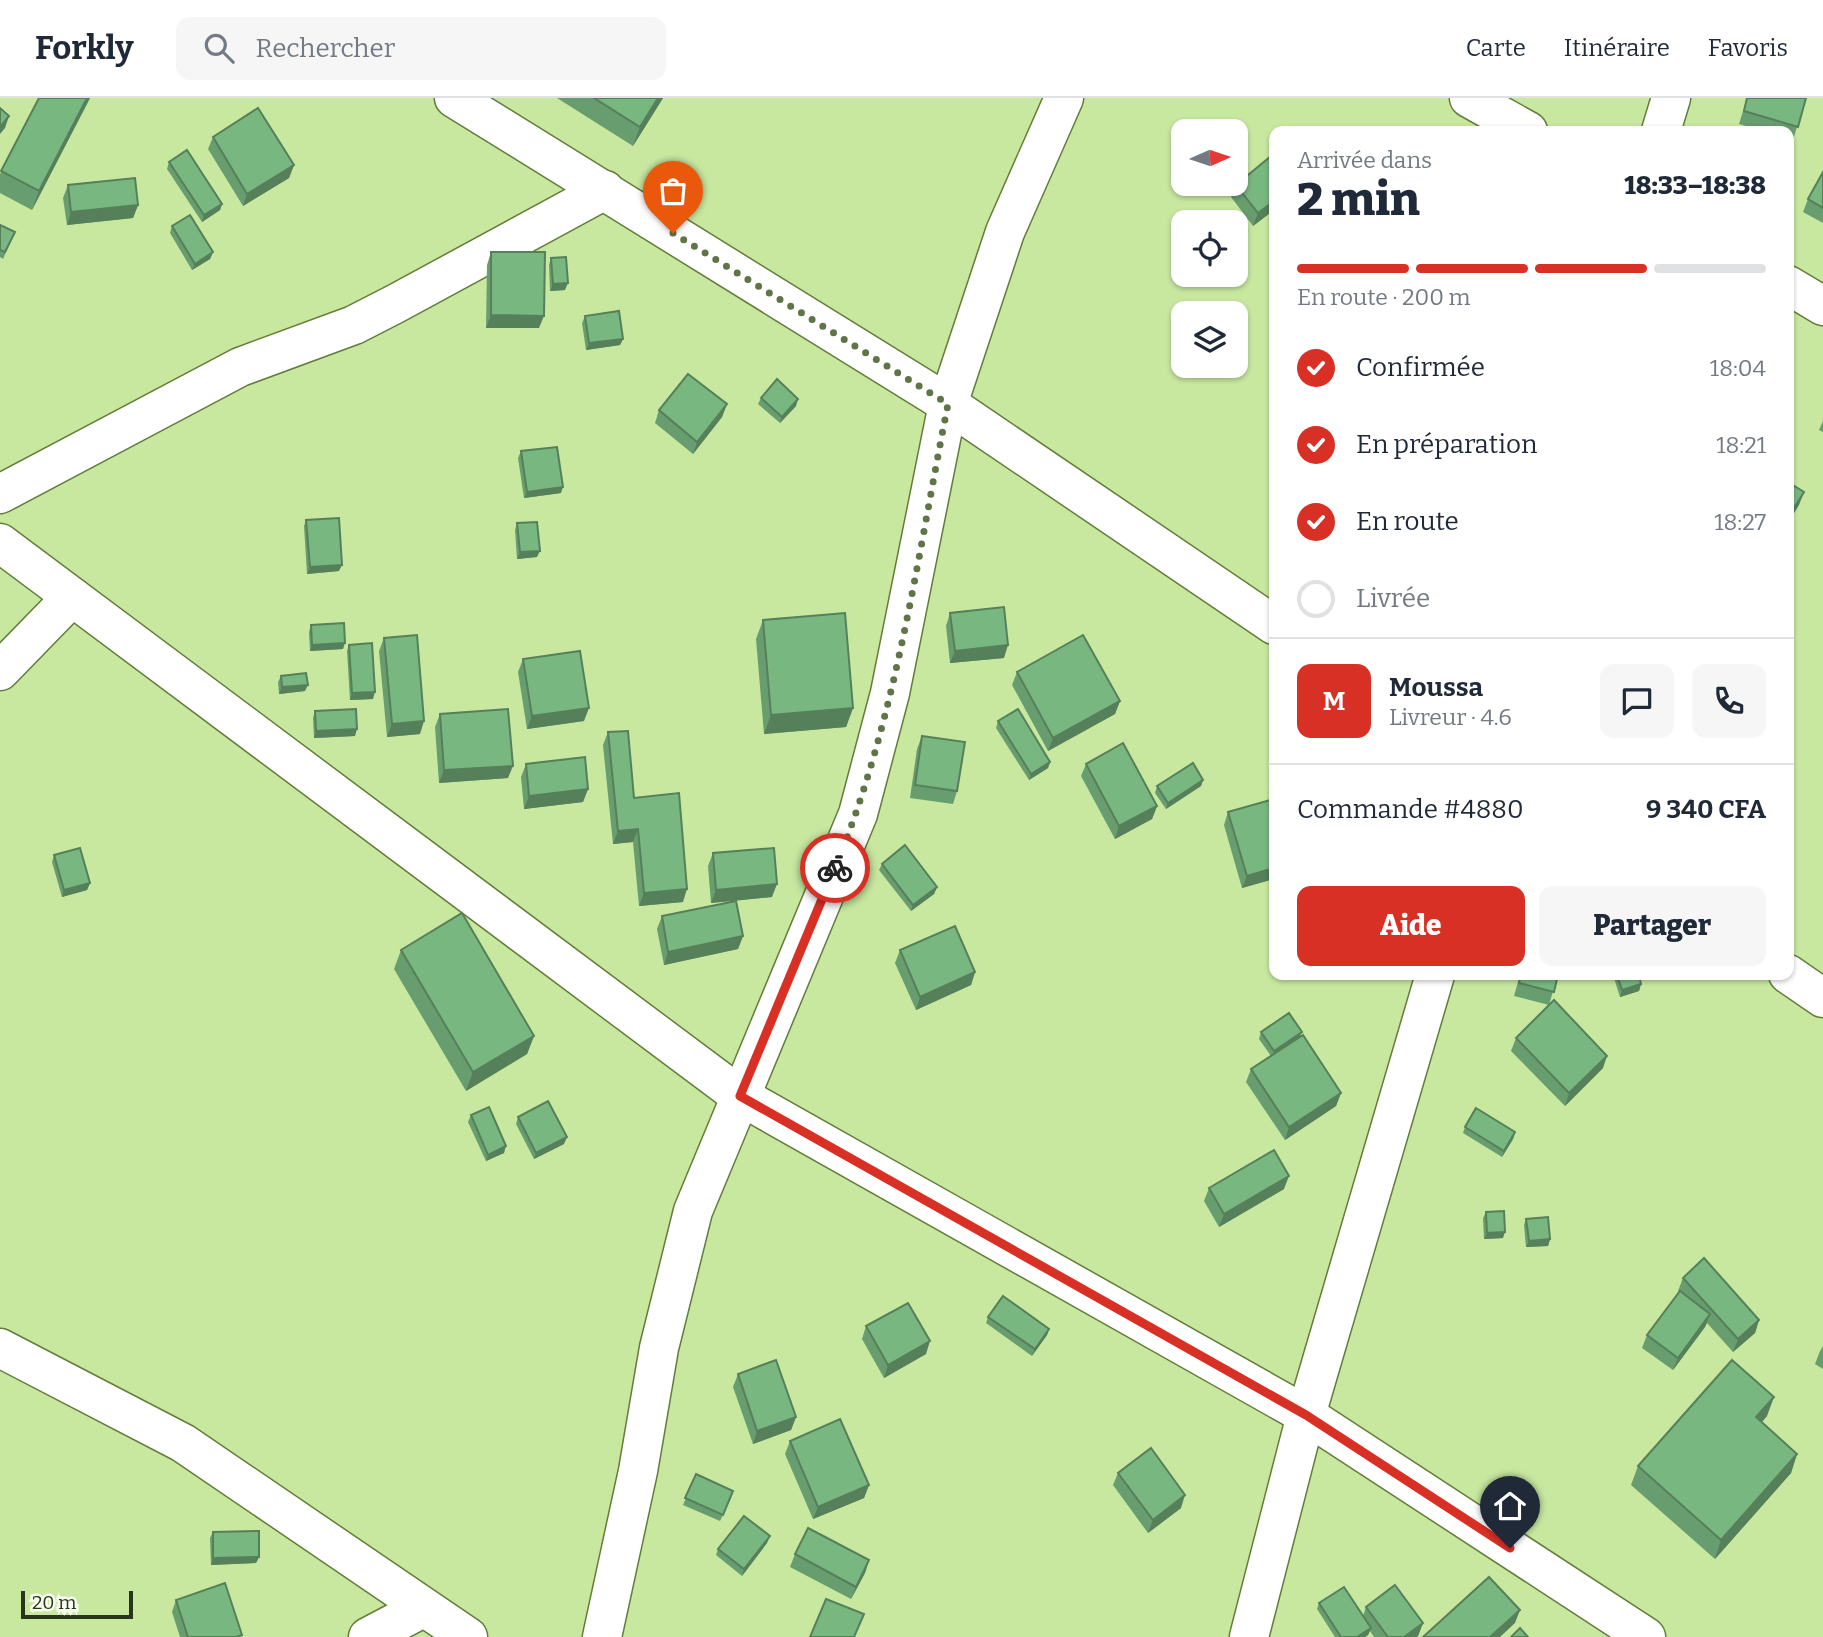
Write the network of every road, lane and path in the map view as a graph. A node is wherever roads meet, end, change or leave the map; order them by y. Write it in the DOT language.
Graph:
graph roads {
  1 [pos="454,98"];
  2 [pos="1064,98"];
  3 [pos="1469,98"];
  4 [pos="1671,98"];
  5 [pos="1519,126"];
  6 [pos="1663,126"];
  7 [pos="605,190"];
  8 [pos="1794,289"];
  9 [pos="1823,306"];
  10 [pos="948,404"];
  11 [pos="0,494"];
  12 [pos="0,543"];
  13 [pos="72,597"];
  14 [pos="1269,622"];
  15 [pos="0,670"];
  16 [pos="1794,978"];
  17 [pos="1434,980"];
  18 [pos="1823,998"];
  19 [pos="740,1096"];
  20 [pos="0,1348"];
  21 [pos="1306,1415"];
  22 [pos="423,1608"];
  23 [pos="368,1637"];
  24 [pos="468,1637"];
  25 [pos="602,1637"];
  26 [pos="1249,1637"];
  27 [pos="1646,1637"];
  1 -- 7 [label="street"];
  2 -- 10 [label="street"];
  3 -- 5 [label="street"];
  4 -- 6 [label="street"];
  7 -- 10 [label="street"];
  7 -- 11 [label="street"];
  8 -- 9 [label="street"];
  10 -- 14 [label="street"];
  10 -- 19 [label="street"];
  12 -- 13 [label="street"];
  13 -- 15 [label="street"];
  13 -- 19 [label="street"];
  16 -- 18 [label="street"];
  17 -- 21 [label="street"];
  19 -- 21 [label="street"];
  19 -- 25 [label="street"];
  20 -- 22 [label="street"];
  21 -- 26 [label="street"];
  21 -- 27 [label="street"];
  22 -- 23 [label="street"];
  22 -- 24 [label="street"];
}
